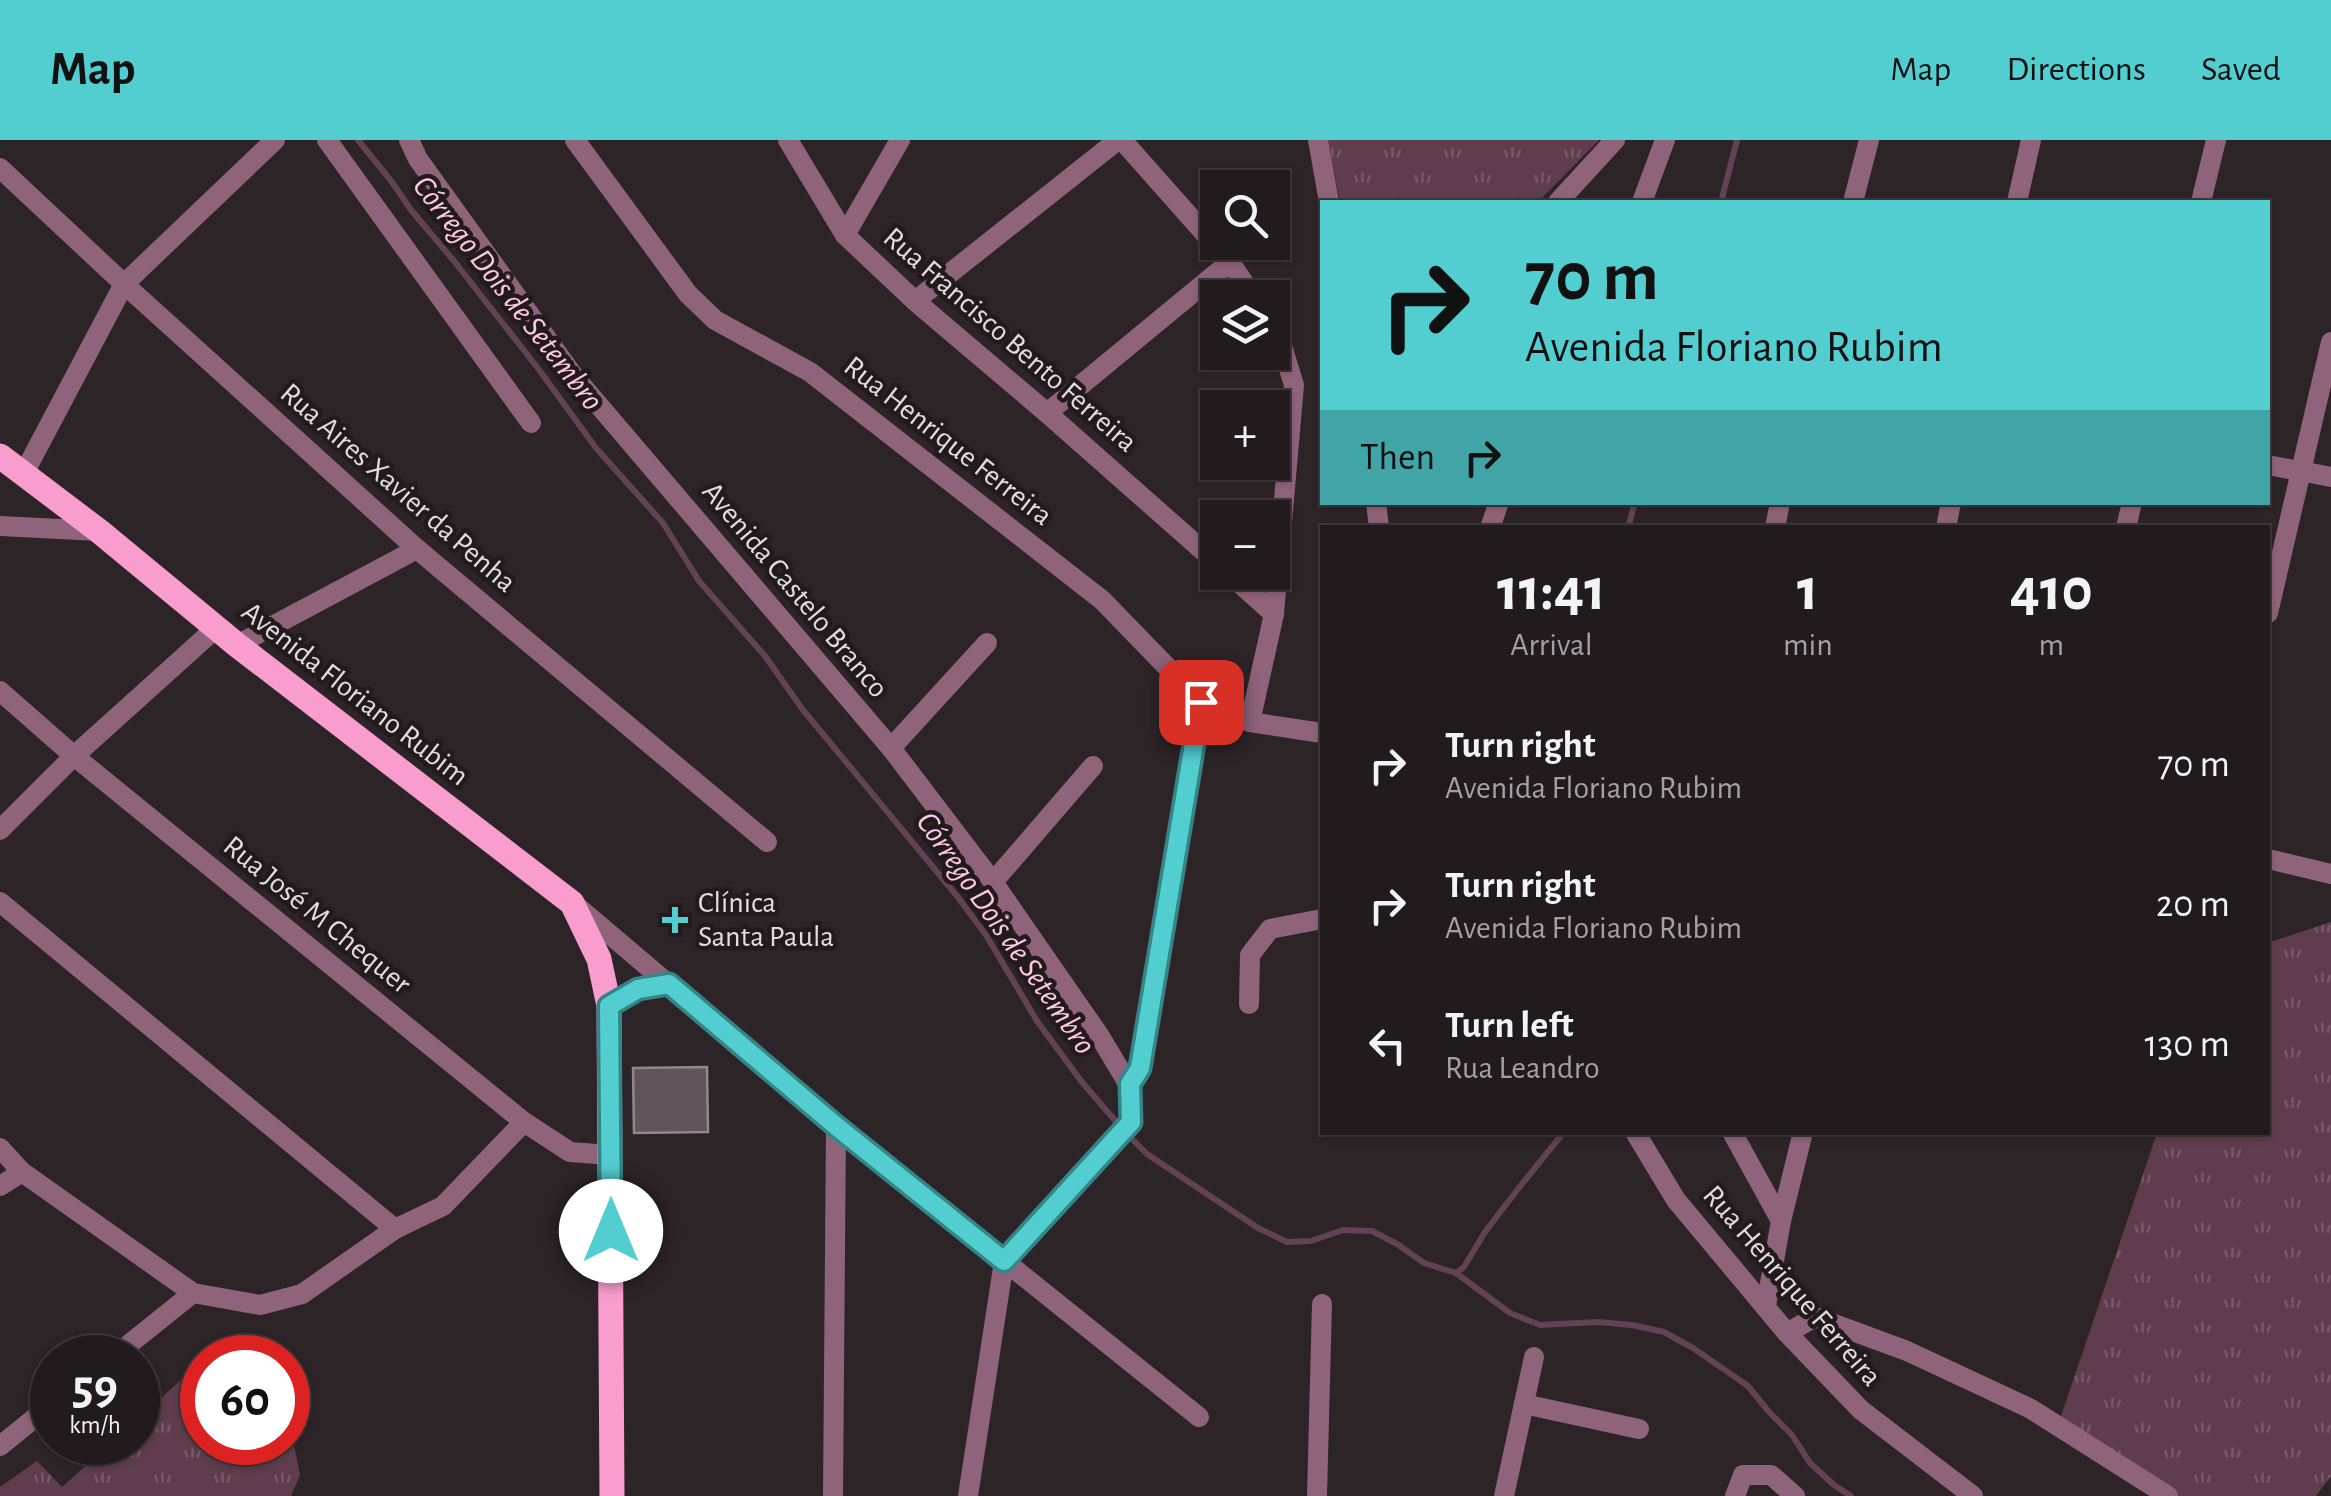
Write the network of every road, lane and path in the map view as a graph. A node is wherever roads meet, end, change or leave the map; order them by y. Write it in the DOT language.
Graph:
graph roads {
  1 [pos="275,140"];
  2 [pos="326,140"];
  3 [pos="409,140"];
  4 [pos="575,140"];
  5 [pos="788,140"];
  6 [pos="900,140"];
  7 [pos="1120,140"];
  8 [pos="1318,140"];
  9 [pos="1616,140"];
  10 [pos="1665,140"];
  11 [pos="1868,140"];
  12 [pos="2031,140"];
  13 [pos="2216,140"];
  14 [pos="0,168"];
  15 [pos="1329,200"];
  16 [pos="1560,200"];
  17 [pos="1643,200"];
  18 [pos="1853,200"];
  19 [pos="2017,200"];
  20 [pos="2201,200"];
  21 [pos="846,235"];
  22 [pos="1230,262"];
  23 [pos="1242,280"];
  24 [pos="124,284"];
  25 [pos="915,301"];
  26 [pos="2331,342"];
  27 [pos="1289,370"];
  28 [pos="1047,412"];
  29 [pos="531,424"];
  30 [pos="0,456"];
  31 [pos="2270,465"];
  32 [pos="2300,472"];
  33 [pos="23,474"];
  34 [pos="2331,477"];
  35 [pos="0,526"];
  36 [pos="100,531"];
  37 [pos="1200,548"];
  38 [pos="417,549"];
  39 [pos="1247,590"];
  40 [pos="2270,604"];
  41 [pos="1274,614"];
  42 [pos="216,628"];
  43 [pos="987,644"];
  44 [pos="237,645"];
  45 [pos="0,691"];
  46 [pos="1201,702"];
  47 [pos="1250,722"];
  48 [pos="1320,733"];
  49 [pos="890,748"];
  50 [pos="74,756"];
  51 [pos="1093,766"];
  52 [pos="0,830"];
  53 [pos="766,842"];
  54 [pos="2270,859"];
  55 [pos="2331,874"];
  56 [pos="993,882"];
  57 [pos="0,902"];
  58 [pos="572,903"];
  59 [pos="1320,919"];
  60 [pos="669,984"];
  61 [pos="1249,1004"];
  62 [pos="609,1006"];
  63 [pos="1130,1084"];
  64 [pos="524,1122"];
  65 [pos="836,1126"];
  66 [pos="1637,1135"];
  67 [pos="1734,1135"];
  68 [pos="1802,1135"];
  69 [pos="0,1148"];
  70 [pos="610,1156"];
  71 [pos="22,1172"];
  72 [pos="0,1186"];
  73 [pos="1781,1221"];
  74 [pos="395,1229"];
  75 [pos="1004,1261"];
  76 [pos="193,1293"];
  77 [pos="1322,1304"];
  78 [pos="1766,1306"];
  79 [pos="1787,1334"];
  80 [pos="141,1335"];
  81 [pos="1534,1357"];
  82 [pos="1524,1404"];
  83 [pos="1199,1416"];
  84 [pos="30,1422"];
  85 [pos="1639,1429"];
  86 [pos="0,1446"];
  87 [pos="612,1496"];
  88 [pos="833,1496"];
  89 [pos="968,1496"];
  90 [pos="1317,1496"];
  91 [pos="1504,1496"];
  92 [pos="1735,1496"];
  93 [pos="1796,1496"];
  94 [pos="1973,1496"];
  95 [pos="2168,1496"];
  1 -- 24 [label="street"];
  2 -- 29 [label="street"];
  3 -- 49 [label="street, Avenida Castelo Branco"];
  4 -- 46 [label="street, Rua Henrique Ferreira"];
  5 -- 21 [label="street, Rua Francisco Bento Ferreira"];
  6 -- 21 [label="street"];
  7 -- 22 [label="street"];
  7 -- 25 [label="street"];
  8 -- 15 [label="street"];
  9 -- 16 [label="street"];
  10 -- 17 [label="street"];
  11 -- 18 [label="street"];
  12 -- 19 [label="street"];
  13 -- 20 [label="street"];
  14 -- 24 [label="street, Rua Aires Xavier da Penha"];
  21 -- 25 [label="street, Rua Francisco Bento Ferreira"];
  22 -- 23 [label="street"];
  22 -- 28 [label="street"];
  24 -- 33 [label="street"];
  24 -- 38 [label="street, Rua Aires Xavier da Penha"];
  25 -- 28 [label="street, Rua Francisco Bento Ferreira"];
  26 -- 32 [label="street"];
  27 -- 41 [label="street"];
  28 -- 37 [label="street, Rua Francisco Bento Ferreira"];
  30 -- 33 [label="main road, Avenida Floriano Rubim"];
  31 -- 32 [label="street"];
  32 -- 34 [label="street"];
  32 -- 40 [label="street"];
  33 -- 36 [label="main road, Avenida Floriano Rubim"];
  35 -- 36 [label="street"];
  36 -- 42 [label="main road, Avenida Floriano Rubim"];
  38 -- 44 [label="street"];
  38 -- 53 [label="street, Rua Aires Xavier da Penha"];
  39 -- 41 [label="street"];
  41 -- 47 [label="street"];
  42 -- 44 [label="main road, Avenida Floriano Rubim"];
  42 -- 50 [label="street"];
  43 -- 49 [label="street"];
  44 -- 58 [label="main road, Avenida Floriano Rubim"];
  45 -- 50 [label="street, Rua José M Chequer"];
  46 -- 47 [label="street, Rua Henrique Ferreira"];
  46 -- 63 [label="street"];
  47 -- 48 [label="street, Rua Henrique Ferreira"];
  49 -- 56 [label="street, Avenida Castelo Branco"];
  50 -- 52 [label="street"];
  50 -- 64 [label="street, Rua José M Chequer"];
  51 -- 56 [label="street"];
  54 -- 55 [label="street"];
  56 -- 63 [label="street, Avenida Castelo Branco"];
  57 -- 74 [label="street"];
  58 -- 60 [label="street, Avenida Floriano Rubim"];
  58 -- 62 [label="main road"];
  59 -- 61 [label="street"];
  60 -- 62 [label="street"];
  60 -- 65 [label="street, Avenida Floriano Rubim"];
  62 -- 70 [label="main road"];
  63 -- 75 [label="street"];
  64 -- 70 [label="street, Rua José M Chequer"];
  64 -- 74 [label="street"];
  65 -- 75 [label="street, Avenida Floriano Rubim"];
  65 -- 88 [label="street"];
  66 -- 78 [label="street, Rua Henrique Ferreira"];
  67 -- 73 [label="street"];
  68 -- 73 [label="street"];
  69 -- 71 [label="street"];
  70 -- 87 [label="main road"];
  71 -- 72 [label="street"];
  71 -- 76 [label="street"];
  73 -- 78 [label="street"];
  74 -- 76 [label="street"];
  75 -- 83 [label="street, Avenida Floriano Rubim"];
  75 -- 89 [label="street"];
  76 -- 80 [label="street"];
  77 -- 90 [label="street"];
  78 -- 79 [label="street, Rua Henrique Ferreira"];
  79 -- 94 [label="street, Rua Henrique Ferreira"];
  79 -- 95 [label="street"];
  81 -- 82 [label="street"];
  82 -- 85 [label="street"];
  82 -- 91 [label="street"];
  84 -- 86 [label="street"];
  92 -- 93 [label="street"];
}
